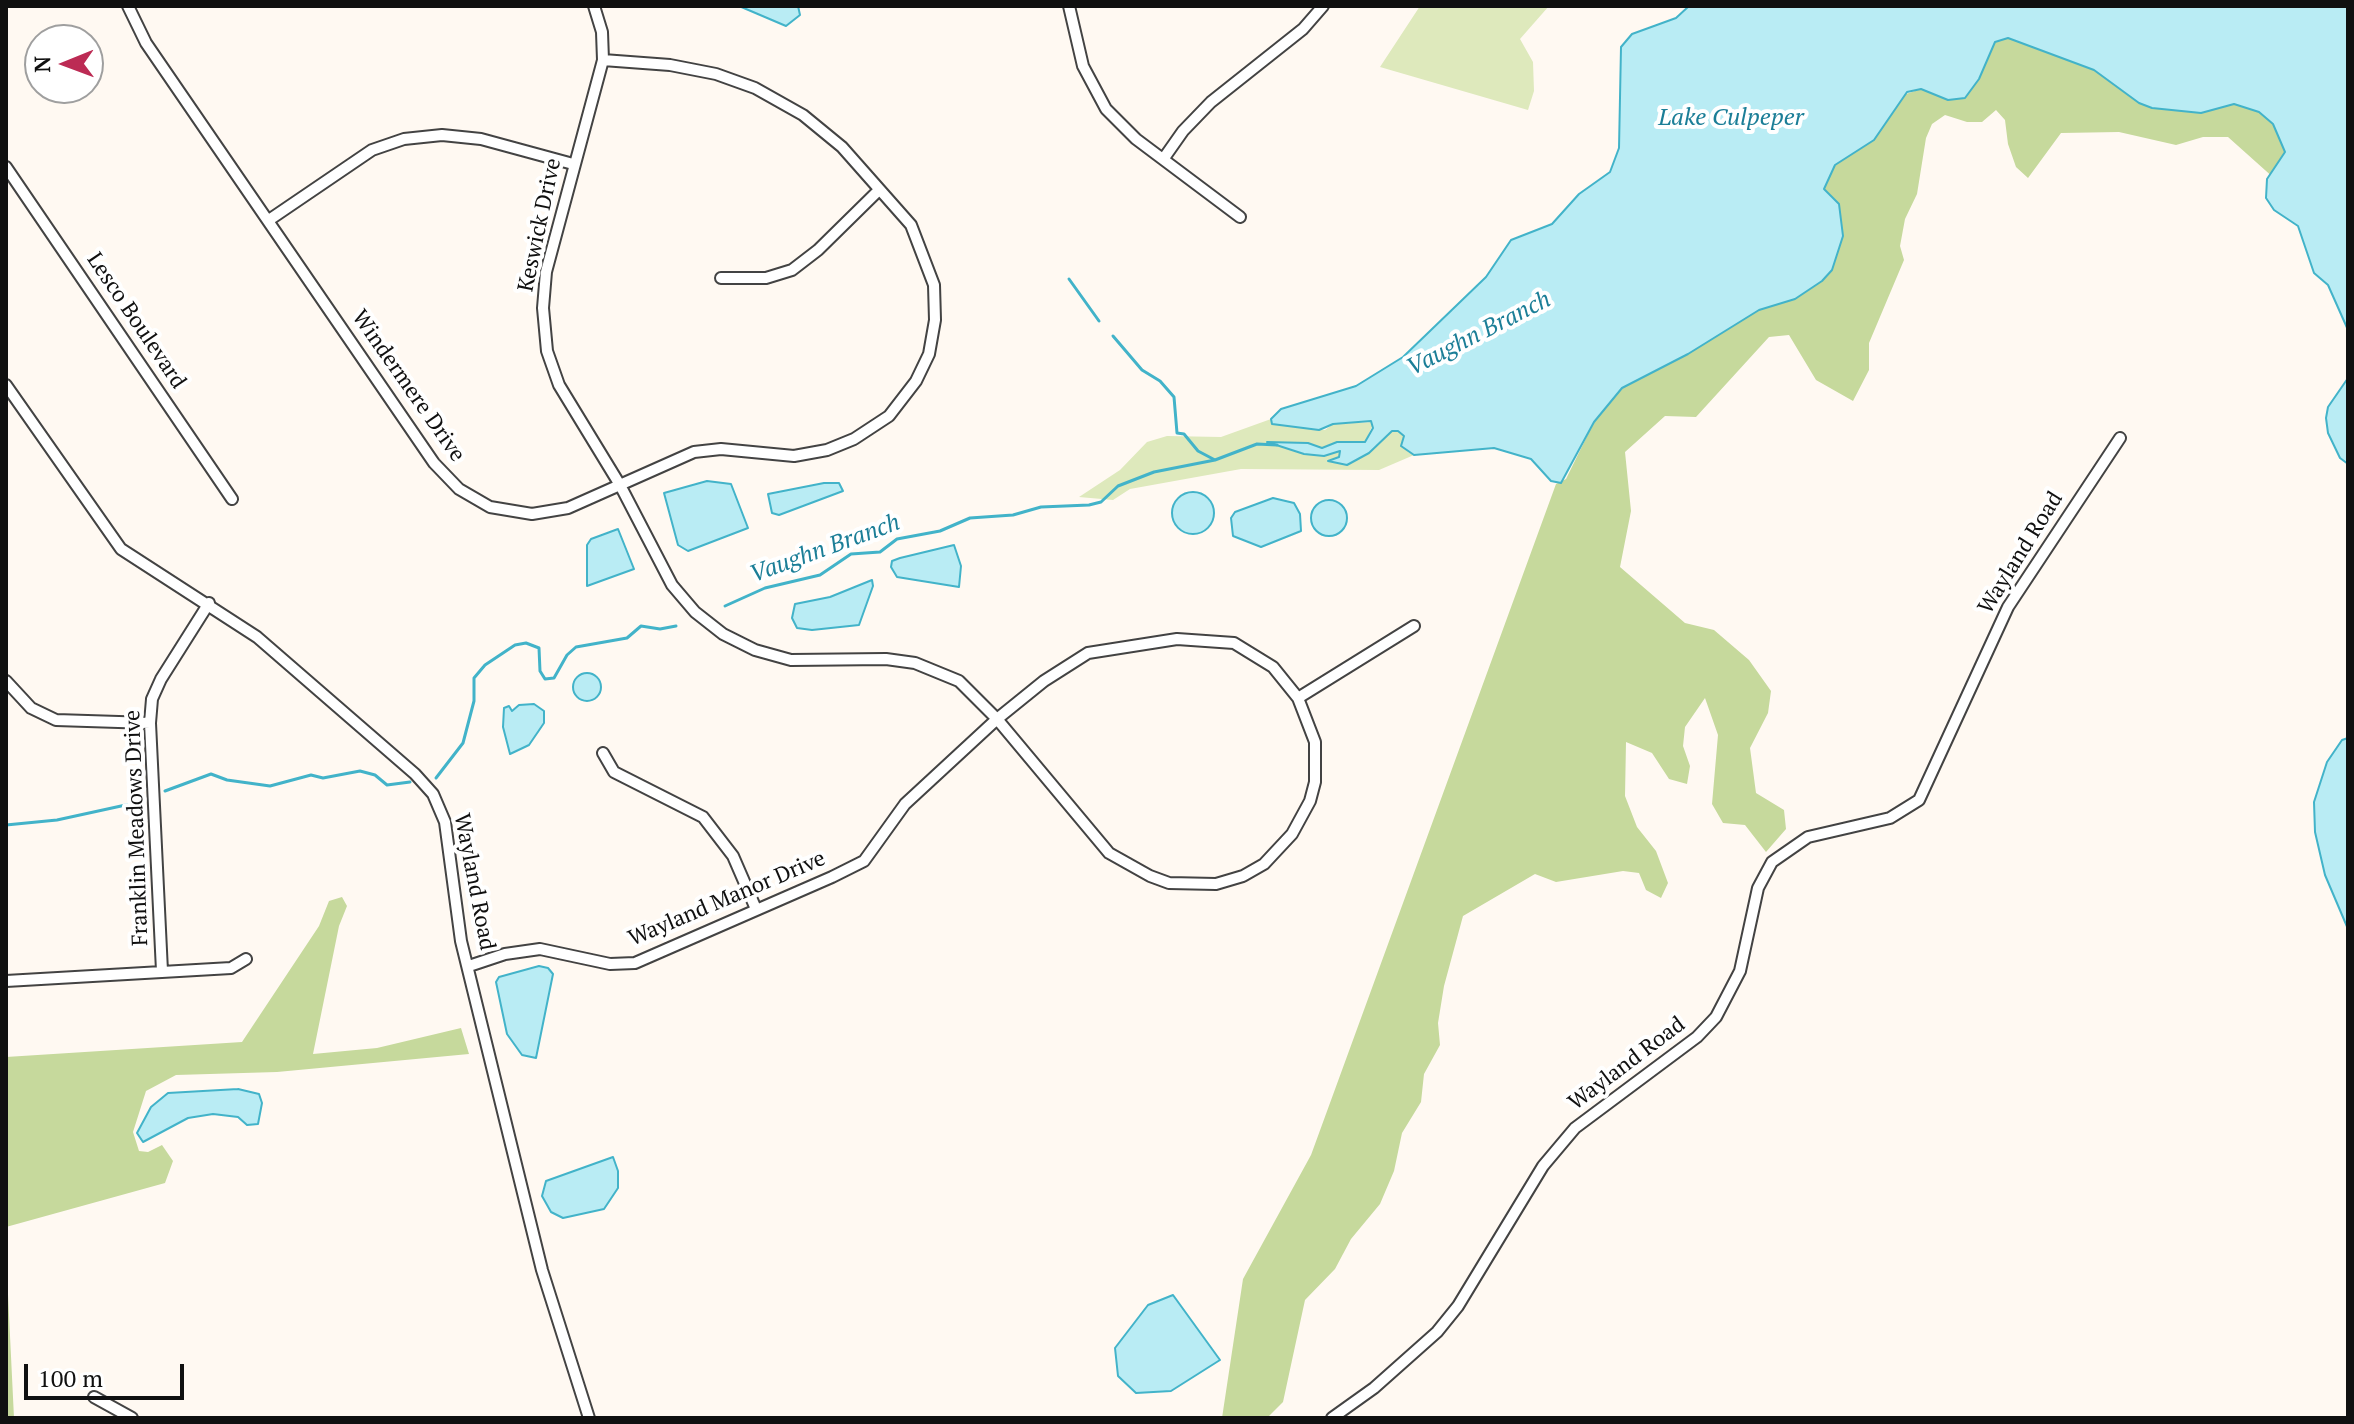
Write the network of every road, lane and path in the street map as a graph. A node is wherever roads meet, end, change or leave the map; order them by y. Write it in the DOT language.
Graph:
graph roads {
  1 [pos="128,6"];
  2 [pos="594,6"];
  3 [pos="1069,6"];
  4 [pos="1323,6"];
  5 [pos="603,60"];
  6 [pos="1164,158"];
  7 [pos="573,164"];
  8 [pos="6,167"];
  9 [pos="879,190"];
  10 [pos="1240,217"];
  11 [pos="269,220"];
  12 [pos="721,278"];
  13 [pos="6,385"];
  14 [pos="2120,438"];
  15 [pos="620,485"];
  16 [pos="232,499"];
  17 [pos="209,603"];
  18 [pos="1414,626"];
  19 [pos="6,681"];
  20 [pos="1298,698"];
  21 [pos="997,719"];
  22 [pos="150,723"];
  23 [pos="603,753"];
  24 [pos="756,909"];
  25 [pos="246,959"];
  26 [pos="469,966"];
  27 [pos="162,971"];
  28 [pos="6,981"];
  29 [pos="94,1397"];
  30 [pos="132,1418"];
  31 [pos="589,1418"];
  32 [pos="1332,1418"];
  1 -- 11 [label="street, Windermere Drive"];
  2 -- 5 [label="street, Keswick Drive"];
  3 -- 6 [label="street"];
  4 -- 6 [label="street"];
  5 -- 7 [label="street, Keswick Drive"];
  5 -- 9 [label="street, Windermere Drive"];
  6 -- 10 [label="street"];
  7 -- 11 [label="street"];
  7 -- 15 [label="street, Keswick Drive"];
  8 -- 16 [label="street, Lesco Boulevard"];
  9 -- 12 [label="street"];
  9 -- 15 [label="street, Windermere Drive"];
  11 -- 15 [label="street, Windermere Drive"];
  13 -- 17 [label="street, Wayland Road"];
  14 -- 32 [label="street, Wayland Road"];
  15 -- 21 [label="street, Keswick Drive"];
  17 -- 22 [label="street, Franklin Meadows Drive"];
  17 -- 26 [label="street, Wayland Road"];
  18 -- 20 [label="street"];
  19 -- 22 [label="street"];
  20 -- 21 [label="street"];
  20 -- 21 [label="street"];
  21 -- 24 [label="street, Wayland Manor Drive"];
  22 -- 27 [label="street, Franklin Meadows Drive"];
  23 -- 24 [label="street"];
  24 -- 26 [label="street, Wayland Manor Drive"];
  25 -- 27 [label="street"];
  26 -- 31 [label="street, Wayland Road"];
  27 -- 28 [label="street"];
  29 -- 30 [label="street"];
}
